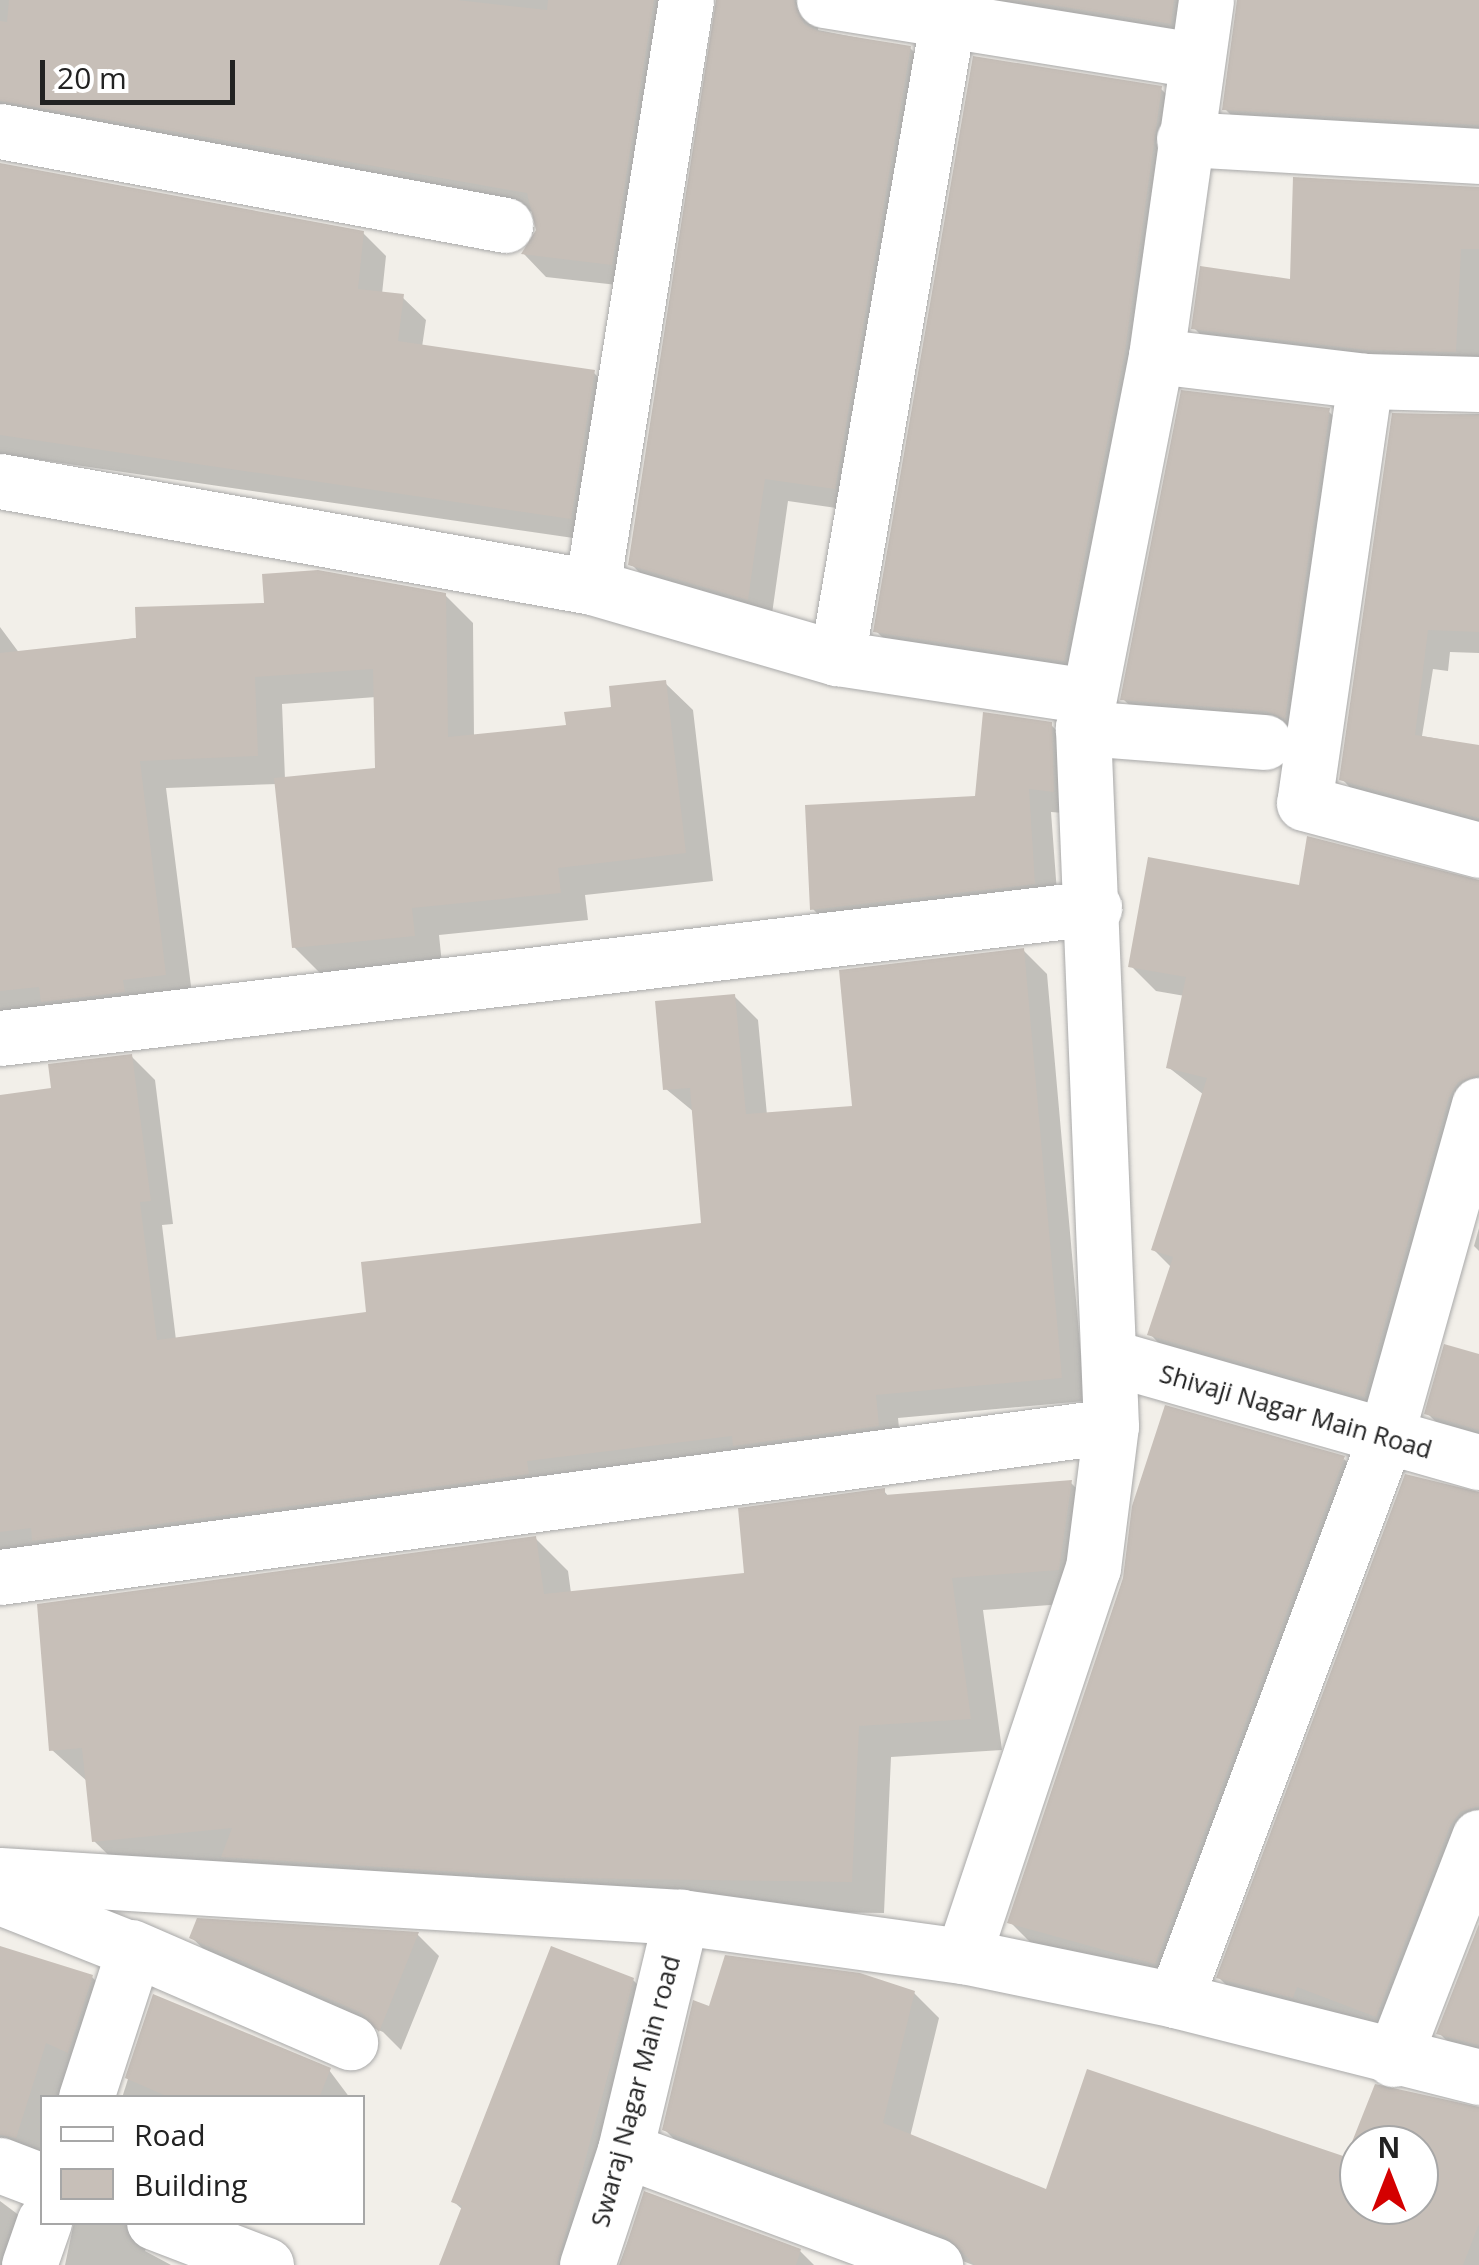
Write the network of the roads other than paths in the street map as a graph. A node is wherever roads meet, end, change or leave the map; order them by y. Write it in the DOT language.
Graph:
graph roads {
  1 [pos="686,0"];
  2 [pos="824,0"];
  3 [pos="1206,0"];
  4 [pos="950,9"];
  5 [pos="1196,60"];
  6 [pos="0,131"];
  7 [pos="1184,139"];
  8 [pos="1479,156"];
  9 [pos="505,225"];
  10 [pos="1156,356"];
  11 [pos="1364,381"];
  12 [pos="1479,384"];
  13 [pos="0,481"];
  14 [pos="592,587"];
  15 [pos="838,658"];
  16 [pos="1085,712"];
  17 [pos="1264,742"];
  18 [pos="1479,850"];
  19 [pos="1094,908"];
  20 [pos="0,1038"];
  21 [pos="1479,1105"];
  22 [pos="1113,1358"];
  23 [pos="1111,1426"];
  24 [pos="1385,1439"];
  25 [pos="1479,1462"];
  26 [pos="0,1577"];
  27 [pos="1479,1837"];
  28 [pos="0,1875"];
  29 [pos="0,1897"];
  30 [pos="681,1917"];
  31 [pos="131,1948"];
  32 [pos="963,1956"];
  33 [pos="1175,2000"];
  34 [pos="350,2042"];
  35 [pos="1392,2058"];
  36 [pos="1479,2077"];
  37 [pos="87,2095"];
  38 [pos="625,2150"];
  39 [pos="0,2164"];
  40 [pos="40,2179"];
  41 [pos="43,2225"];
  42 [pos="162,2225"];
  43 [pos="28,2265"];
  44 [pos="266,2265"];
  45 [pos="587,2265"];
  46 [pos="935,2265"];
  1 -- 14 [label="street"];
  2 -- 4 [label="street"];
  3 -- 5 [label="street"];
  4 -- 5 [label="street"];
  4 -- 15 [label="street"];
  5 -- 7 [label="street"];
  6 -- 9 [label="street"];
  7 -- 8 [label="street"];
  7 -- 10 [label="street"];
  10 -- 11 [label="street"];
  10 -- 16 [label="street"];
  11 -- 12 [label="street"];
  11 -- 18 [label="street"];
  13 -- 14 [label="street"];
  14 -- 15 [label="street"];
  15 -- 16 [label="street"];
  16 -- 17 [label="street"];
  16 -- 19 [label="street"];
  19 -- 20 [label="street"];
  19 -- 22 [label="street"];
  21 -- 24 [label="street"];
  22 -- 23 [label="street"];
  22 -- 24 [label="street, Shivaji Nagar Main Road"];
  23 -- 26 [label="street"];
  23 -- 32 [label="street"];
  24 -- 25 [label="street, Shivaji Nagar Main Road"];
  24 -- 33 [label="street"];
  27 -- 35 [label="street"];
  28 -- 30 [label="street"];
  29 -- 31 [label="street"];
  30 -- 32 [label="street"];
  30 -- 38 [label="street, Swaraj Nagar Main road"];
  31 -- 34 [label="street"];
  31 -- 37 [label="street"];
  32 -- 33 [label="street"];
  33 -- 35 [label="street"];
  35 -- 36 [label="street"];
  38 -- 45 [label="street, Swaraj Nagar Main road"];
  38 -- 46 [label="street"];
  39 -- 40 [label="street"];
  41 -- 43 [label="street"];
  42 -- 44 [label="street"];
}
